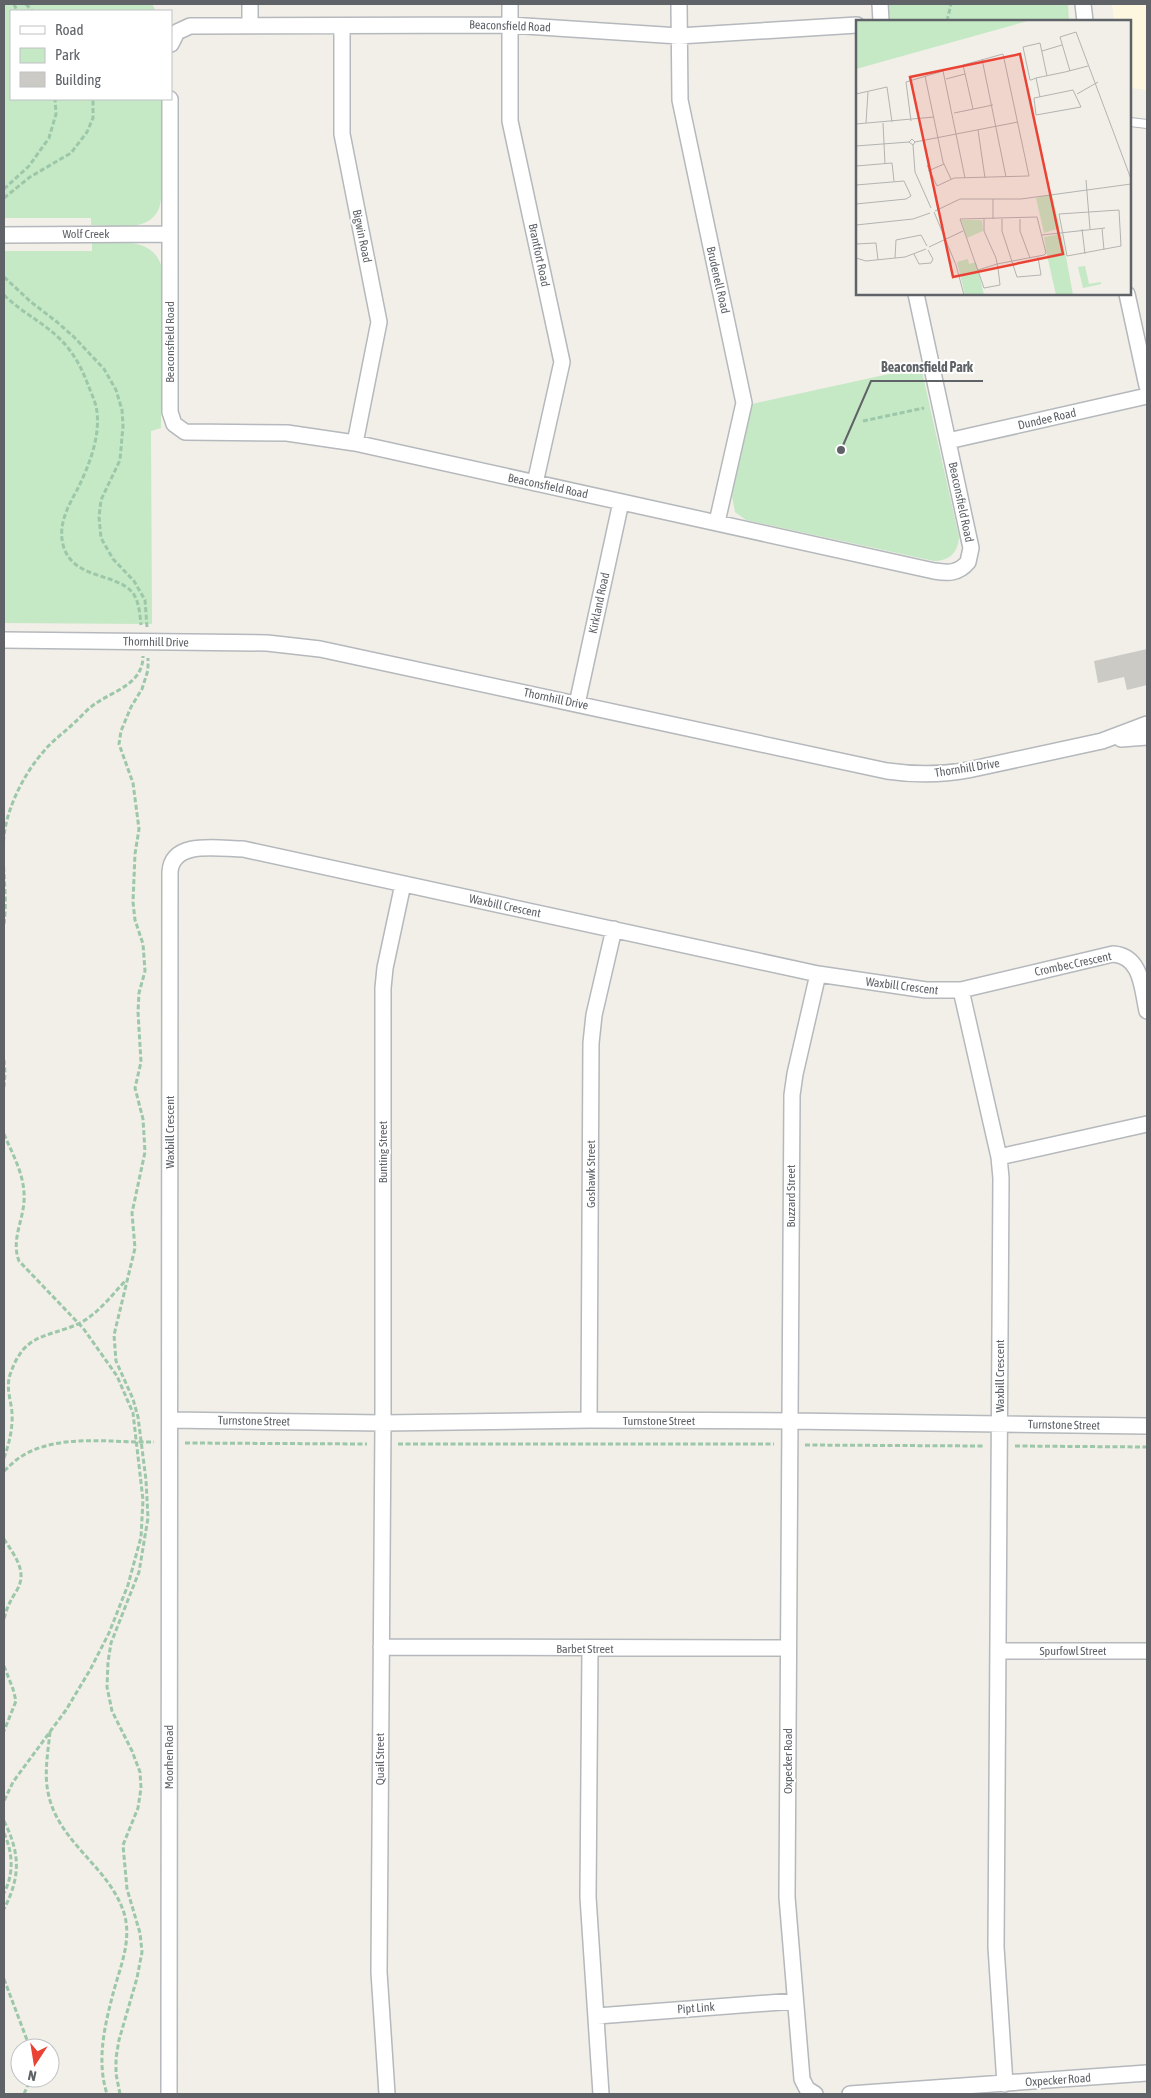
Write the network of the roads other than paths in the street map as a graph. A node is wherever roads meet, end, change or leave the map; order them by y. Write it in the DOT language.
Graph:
graph roads {
  1 [pos="250,4"];
  2 [pos="510,4"];
  3 [pos="679,4"];
  4 [pos="880,4"];
  5 [pos="1083,4"];
  6 [pos="881,20"];
  7 [pos="1084,20"];
  8 [pos="250,25"];
  9 [pos="510,25"];
  10 [pos="856,25"];
  11 [pos="342,26"];
  12 [pos="679,36"];
  13 [pos="172,42"];
  14 [pos="170,100"];
  15 [pos="1131,122"];
  16 [pos="1147,124"];
  17 [pos="169,234"];
  18 [pos="4,235"];
  19 [pos="916,295"];
  20 [pos="1127,295"];
  21 [pos="1147,386"];
  22 [pos="1147,396"];
  23 [pos="948,441"];
  24 [pos="355,443"];
  25 [pos="535,483"];
  26 [pos="621,502"];
  27 [pos="717,522"];
  28 [pos="4,640"];
  29 [pos="577,704"];
  30 [pos="1147,724"];
  31 [pos="1147,737"];
  32 [pos="1102,741"];
  33 [pos="403,884"];
  34 [pos="614,929"];
  35 [pos="818,974"];
  36 [pos="961,990"];
  37 [pos="1147,1011"];
  38 [pos="1147,1124"];
  39 [pos="999,1157"];
  40 [pos="170,1420"];
  41 [pos="589,1420"];
  42 [pos="790,1421"];
  43 [pos="383,1423"];
  44 [pos="999,1424"];
  45 [pos="1147,1426"];
  46 [pos="381,1647"];
  47 [pos="788,1648"];
  48 [pos="590,1649"];
  49 [pos="998,1651"];
  50 [pos="1147,1652"];
  51 [pos="795,2001"];
  52 [pos="597,2016"];
  53 [pos="1147,2073"];
  54 [pos="1005,2084"];
  55 [pos="169,2094"];
  56 [pos="387,2094"];
  57 [pos="601,2094"];
  58 [pos="815,2094"];
  59 [pos="850,2094"];
  1 -- 8 [label="street"];
  2 -- 9 [label="street, Brantfort Road"];
  3 -- 12 [label="street, Brudenell Road"];
  4 -- 6 [label="street"];
  5 -- 7 [label="street"];
  8 -- 11 [label="street, Beaconsfield Road"];
  8 -- 13 [label="street, Beaconsfield Road"];
  9 -- 11 [label="street, Beaconsfield Road"];
  9 -- 12 [label="street, Beaconsfield Road"];
  9 -- 25 [label="street, Brantfort Road"];
  10 -- 12 [label="street, Beaconsfield Road"];
  11 -- 24 [label="street, Bigwin Road"];
  12 -- 27 [label="street, Brudenell Road"];
  14 -- 17 [label="street, Beaconsfield Road"];
  15 -- 16 [label="lane"];
  17 -- 18 [label="street, Wolf Creek"];
  17 -- 24 [label="street, Beaconsfield Road"];
  19 -- 23 [label="street, Beaconsfield Road"];
  20 -- 21 [label="street"];
  22 -- 23 [label="street, Dundee Road"];
  23 -- 27 [label="street, Beaconsfield Road"];
  24 -- 25 [label="street, Beaconsfield Road"];
  25 -- 26 [label="street, Beaconsfield Road"];
  26 -- 27 [label="street, Beaconsfield Road"];
  26 -- 29 [label="street, Kirkland Road"];
  28 -- 29 [label="street, Thornhill Drive"];
  29 -- 32 [label="street, Thornhill Drive"];
  30 -- 32 [label="street, Thornhill Drive"];
  31 -- 32 [label="street, Thornhill Drive"];
  33 -- 34 [label="street, Waxbill Crescent"];
  33 -- 40 [label="street, Waxbill Crescent"];
  33 -- 43 [label="street, Bunting Street"];
  34 -- 35 [label="street, Waxbill Crescent"];
  34 -- 41 [label="street, Goshawk Street"];
  35 -- 36 [label="street, Waxbill Crescent"];
  35 -- 42 [label="street, Buzzard Street"];
  36 -- 37 [label="street, Crombec Crescent"];
  36 -- 39 [label="street, Waxbill Crescent"];
  38 -- 39 [label="street"];
  39 -- 44 [label="street, Waxbill Crescent"];
  40 -- 43 [label="street, Turnstone Street"];
  40 -- 55 [label="street, Moorhen Road"];
  41 -- 42 [label="street, Turnstone Street"];
  41 -- 43 [label="street, Turnstone Street"];
  42 -- 44 [label="street, Turnstone Street"];
  42 -- 47 [label="street, Oxpecker Road"];
  43 -- 46 [label="street, Quail Street"];
  44 -- 45 [label="street, Turnstone Street"];
  44 -- 49 [label="street, Waxbill Crescent"];
  46 -- 48 [label="street, Barbet Street"];
  46 -- 56 [label="street, Quail Street"];
  47 -- 48 [label="street, Barbet Street"];
  47 -- 51 [label="street, Oxpecker Road"];
  48 -- 52 [label="street"];
  49 -- 50 [label="street, Spurfowl Street"];
  49 -- 54 [label="street, Waxbill Crescent"];
  51 -- 52 [label="street, Pipt Link"];
  51 -- 58 [label="street, Oxpecker Road"];
  52 -- 57 [label="street"];
  53 -- 54 [label="street, Oxpecker Road"];
  54 -- 59 [label="street, Oxpecker Road"];
}
